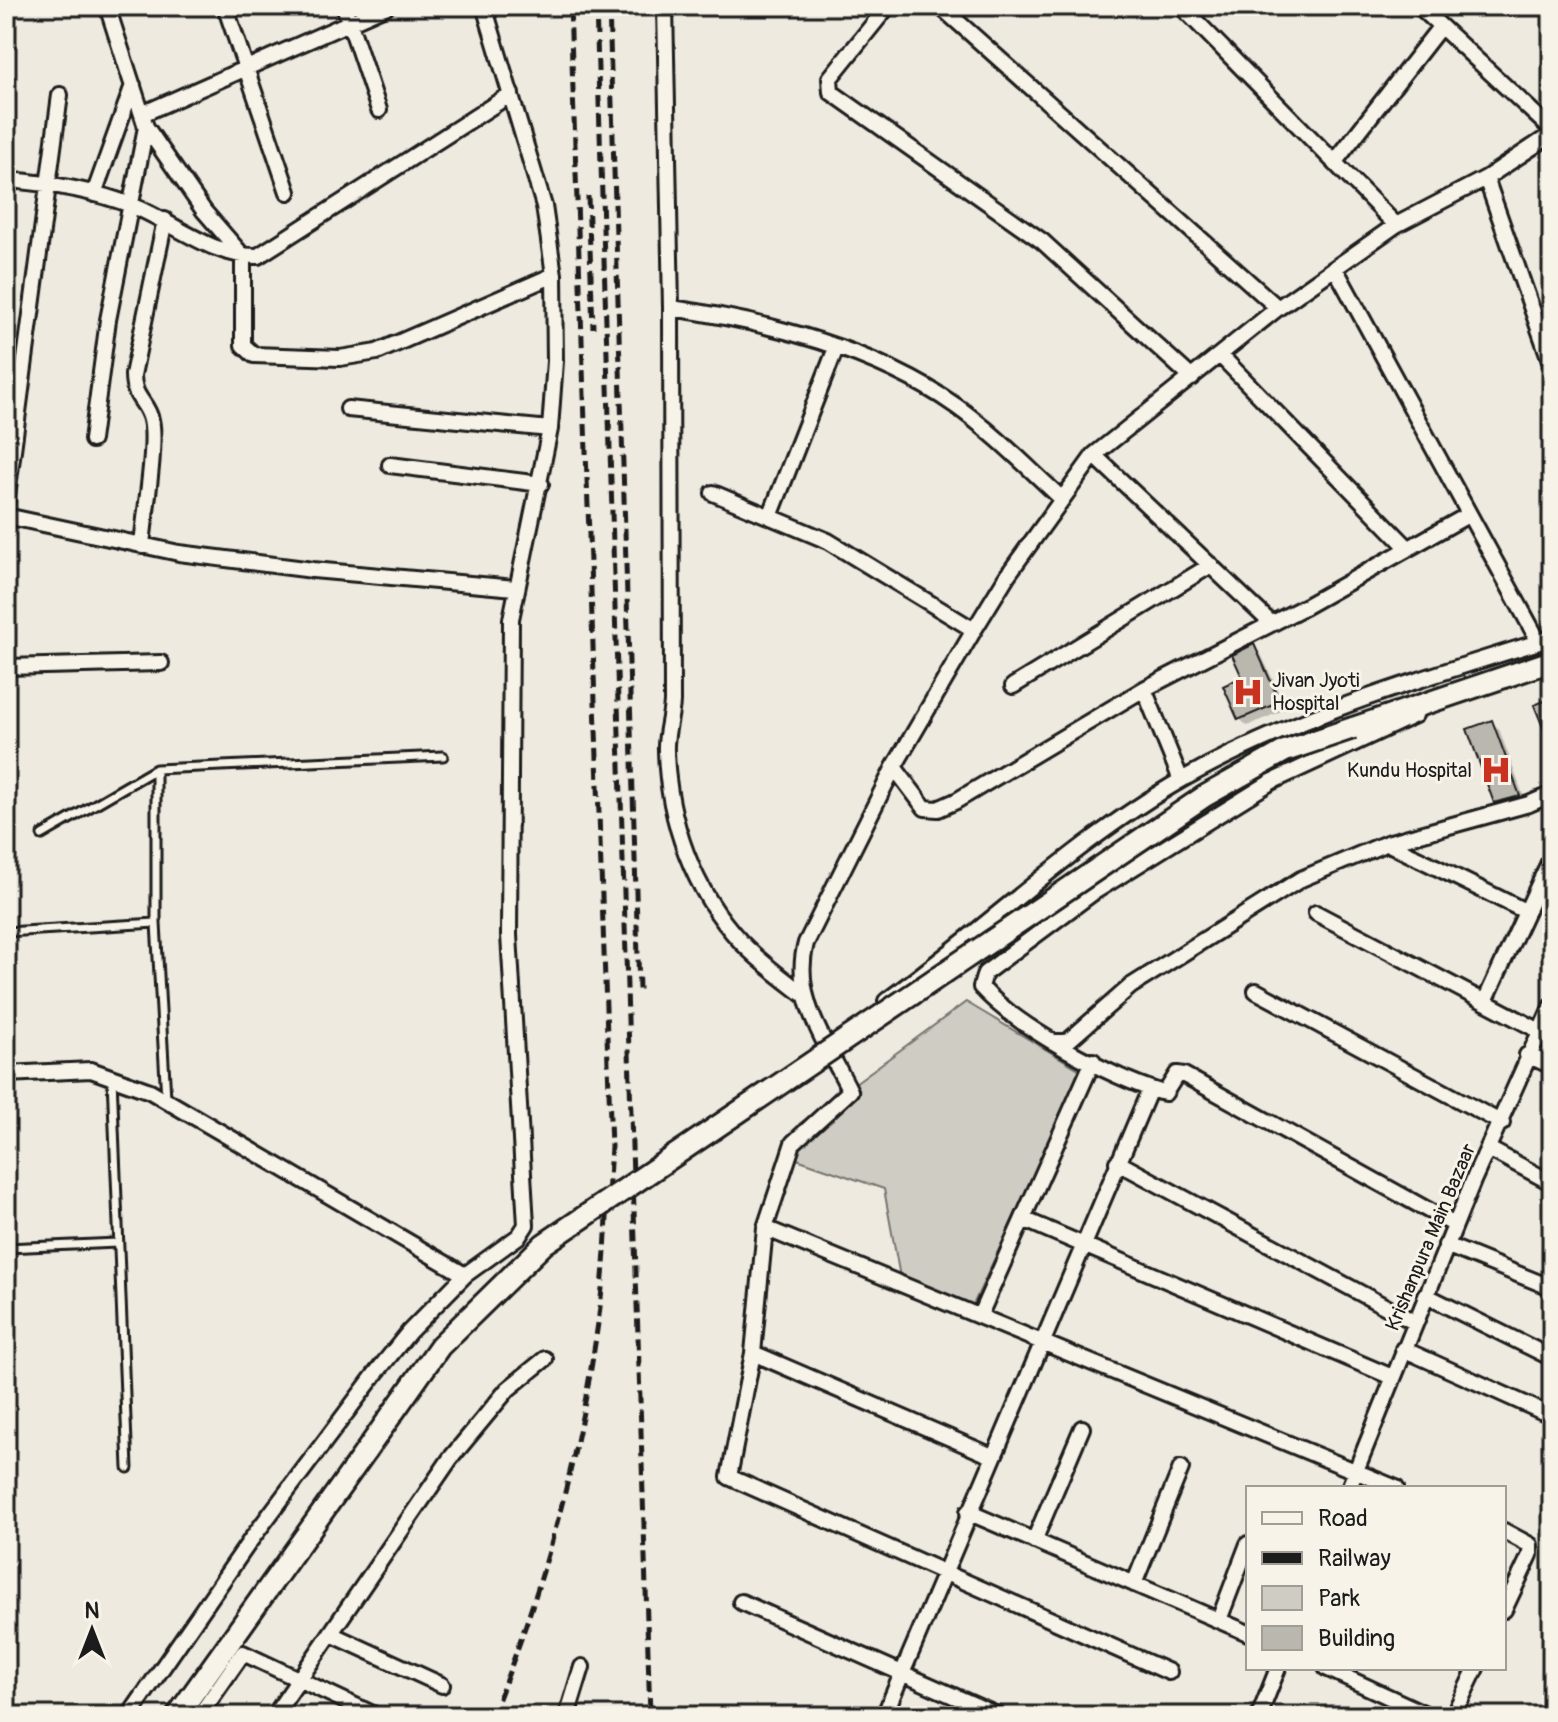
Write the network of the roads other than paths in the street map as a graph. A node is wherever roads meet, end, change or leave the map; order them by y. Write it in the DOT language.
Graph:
graph roads {
  1 [pos="107,6"];
  2 [pos="225,6"];
  3 [pos="344,6"];
  4 [pos="387,6"];
  5 [pos="484,6"];
  6 [pos="665,6"];
  7 [pos="888,6"];
  8 [pos="940,6"];
  9 [pos="1181,6"];
  10 [pos="1419,6"];
  11 [pos="349,23"];
  12 [pos="1440,27"];
  13 [pos="246,69"];
  14 [pos="133,85"];
  15 [pos="511,94"];
  16 [pos="60,95"];
  17 [pos="379,110"];
  18 [pos="144,120"];
  19 [pos="1552,132"];
  20 [pos="1334,163"];
  21 [pos="1486,178"];
  22 [pos="6,180"];
  23 [pos="49,183"];
  24 [pos="288,192"];
  25 [pos="94,194"];
  26 [pos="130,205"];
  27 [pos="165,220"];
  28 [pos="1396,225"];
  29 [pos="243,256"];
  30 [pos="1335,268"];
  31 [pos="554,275"];
  32 [pos="671,308"];
  33 [pos="1278,308"];
  34 [pos="836,348"];
  35 [pos="1221,356"];
  36 [pos="1552,366"];
  37 [pos="1192,378"];
  38 [pos="348,409"];
  39 [pos="550,429"];
  40 [pos="92,440"];
  41 [pos="1094,455"];
  42 [pos="9,462"];
  43 [pos="390,465"];
  44 [pos="541,484"];
  45 [pos="713,493"];
  46 [pos="1061,498"];
  47 [pos="6,503"];
  48 [pos="771,514"];
  49 [pos="1468,515"];
  50 [pos="6,516"];
  51 [pos="142,546"];
  52 [pos="1407,547"];
  53 [pos="1211,565"];
  54 [pos="515,588"];
  55 [pos="1271,623"];
  56 [pos="974,630"];
  57 [pos="1546,640"];
  58 [pos="1552,661"];
  59 [pos="161,663"];
  60 [pos="6,667"];
  61 [pos="1013,686"];
  62 [pos="1144,689"];
  63 [pos="1449,696"];
  64 [pos="443,756"];
  65 [pos="894,767"];
  66 [pos="156,769"];
  67 [pos="1181,780"];
  68 [pos="1552,794"];
  69 [pos="42,835"];
  70 [pos="1387,843"];
  71 [pos="1552,856"];
  72 [pos="1525,911"];
  73 [pos="1316,913"];
  74 [pos="156,923"];
  75 [pos="6,932"];
  76 [pos="1256,991"];
  77 [pos="803,994"];
  78 [pos="1485,1001"];
  79 [pos="1552,1005"];
  80 [pos="1538,1030"];
  81 [pos="1054,1042"];
  82 [pos="827,1043"];
  83 [pos="1527,1055"];
  84 [pos="1093,1061"];
  85 [pos="1552,1066"];
  86 [pos="6,1074"];
  87 [pos="112,1078"];
  88 [pos="1150,1089"];
  89 [pos="166,1100"];
  90 [pos="1502,1123"];
  91 [pos="1489,1149"];
  92 [pos="1117,1162"];
  93 [pos="1552,1183"];
  94 [pos="1023,1219"];
  95 [pos="1455,1225"];
  96 [pos="765,1228"];
  97 [pos="117,1243"];
  98 [pos="1082,1244"];
  99 [pos="1446,1245"];
  100 [pos="6,1248"];
  101 [pos="465,1275"];
  102 [pos="1552,1288"];
  103 [pos="1425,1295"];
  104 [pos="980,1315"];
  105 [pos="1414,1322"];
  106 [pos="1041,1339"];
  107 [pos="1403,1349"];
  108 [pos="753,1353"];
  109 [pos="1552,1358"];
  110 [pos="545,1359"];
  111 [pos="1392,1377"];
  112 [pos="1552,1416"];
  113 [pos="1082,1428"];
  114 [pos="992,1456"];
  115 [pos="128,1468"];
  116 [pos="1181,1468"];
  117 [pos="1355,1472"];
  118 [pos="1350,1486"];
  119 [pos="1391,1486"];
  120 [pos="968,1512"];
  121 [pos="1506,1532"];
  122 [pos="1034,1541"];
  123 [pos="1246,1549"];
  124 [pos="943,1572"];
  125 [pos="1134,1584"];
  126 [pos="741,1602"];
  127 [pos="1506,1606"];
  128 [pos="1219,1620"];
  129 [pos="1246,1632"];
  130 [pos="331,1634"];
  131 [pos="582,1667"];
  132 [pos="1277,1670"];
  133 [pos="1330,1670"];
  134 [pos="1475,1670"];
  135 [pos="1169,1672"];
  136 [pos="901,1673"];
  137 [pos="299,1679"];
  138 [pos="442,1685"];
  139 [pos="129,1716"];
  140 [pos="177,1716"];
  141 [pos="199,1716"];
  142 [pos="274,1716"];
  143 [pos="377,1716"];
  144 [pos="567,1716"];
  145 [pos="884,1716"];
  146 [pos="999,1716"];
  147 [pos="1259,1716"];
  148 [pos="1430,1716"];
  149 [pos="1453,1716"];
  1 -- 14 [label="street"];
  2 -- 13 [label="street"];
  3 -- 11 [label="street"];
  4 -- 11 [label="street"];
  5 -- 15 [label="street"];
  6 -- 32 [label="street"];
  7 -- 37 [label="street"];
  8 -- 33 [label="street"];
  9 -- 20 [label="street"];
  10 -- 12 [label="street"];
  11 -- 13 [label="street"];
  11 -- 17 [label="street"];
  12 -- 19 [label="street"];
  12 -- 20 [label="street"];
  13 -- 18 [label="street"];
  13 -- 24 [label="street"];
  14 -- 18 [label="street"];
  14 -- 25 [label="street"];
  15 -- 29 [label="street"];
  15 -- 31 [label="street"];
  16 -- 23 [label="street"];
  18 -- 26 [label="street"];
  18 -- 29 [label="street"];
  19 -- 21 [label="street"];
  20 -- 28 [label="street"];
  21 -- 28 [label="street"];
  21 -- 36 [label="street"];
  22 -- 23 [label="street"];
  23 -- 25 [label="street"];
  23 -- 42 [label="street"];
  25 -- 26 [label="street"];
  26 -- 27 [label="street"];
  26 -- 40 [label="street"];
  27 -- 29 [label="street"];
  27 -- 51 [label="street"];
  28 -- 30 [label="street"];
  29 -- 31 [label="street"];
  30 -- 33 [label="street"];
  30 -- 49 [label="street"];
  31 -- 39 [label="street"];
  32 -- 34 [label="street"];
  32 -- 77 [label="street"];
  33 -- 35 [label="street"];
  34 -- 46 [label="street"];
  34 -- 48 [label="street"];
  35 -- 37 [label="street"];
  35 -- 52 [label="street"];
  37 -- 41 [label="street"];
  38 -- 39 [label="street"];
  39 -- 44 [label="street"];
  41 -- 46 [label="street"];
  41 -- 53 [label="street"];
  42 -- 47 [label="street"];
  43 -- 44 [label="street"];
  44 -- 54 [label="street"];
  45 -- 48 [label="street"];
  46 -- 56 [label="street"];
  48 -- 56 [label="street"];
  49 -- 52 [label="street"];
  49 -- 57 [label="street"];
  50 -- 51 [label="street"];
  51 -- 54 [label="street"];
  52 -- 55 [label="street"];
  53 -- 55 [label="street"];
  53 -- 61 [label="street"];
  54 -- 101 [label="street"];
  55 -- 62 [label="street"];
  56 -- 65 [label="street"];
  57 -- 67 [label="street"];
  58 -- 63 [label="main road"];
  59 -- 60 [label="street"];
  62 -- 65 [label="street"];
  62 -- 67 [label="street"];
  63 -- 81 [label="street"];
  63 -- 140 [label="main road, bridge"];
  64 -- 66 [label="lane"];
  65 -- 77 [label="street"];
  66 -- 69 [label="lane"];
  66 -- 74 [label="lane"];
  67 -- 82 [label="street"];
  68 -- 70 [label="street"];
  70 -- 72 [label="street"];
  70 -- 81 [label="street"];
  71 -- 72 [label="street"];
  72 -- 78 [label="street"];
  73 -- 78 [label="street"];
  74 -- 75 [label="lane"];
  74 -- 89 [label="lane"];
  76 -- 90 [label="street"];
  77 -- 82 [label="street"];
  78 -- 80 [label="street"];
  79 -- 80 [label="street, Krishanpura Main Bazaar"];
  80 -- 83 [label="street, Krishanpura Main Bazaar"];
  81 -- 84 [label="street"];
  82 -- 96 [label="street"];
  83 -- 85 [label="street"];
  83 -- 90 [label="street, Krishanpura Main Bazaar"];
  84 -- 88 [label="street"];
  84 -- 94 [label="street"];
  86 -- 87 [label="street"];
  87 -- 89 [label="street"];
  87 -- 97 [label="lane"];
  88 -- 92 [label="street"];
  88 -- 95 [label="street"];
  89 -- 101 [label="street"];
  90 -- 91 [label="street, Krishanpura Main Bazaar"];
  91 -- 93 [label="street"];
  91 -- 95 [label="street, Krishanpura Main Bazaar"];
  92 -- 98 [label="street"];
  92 -- 105 [label="street"];
  94 -- 98 [label="street"];
  94 -- 104 [label="street"];
  95 -- 99 [label="street, Krishanpura Main Bazaar"];
  96 -- 104 [label="street"];
  96 -- 108 [label="street"];
  97 -- 100 [label="lane"];
  97 -- 115 [label="lane"];
  98 -- 106 [label="street"];
  98 -- 111 [label="street"];
  99 -- 102 [label="street"];
  99 -- 103 [label="street, Krishanpura Main Bazaar"];
  101 -- 139 [label="street"];
  103 -- 105 [label="street, Krishanpura Main Bazaar"];
  103 -- 109 [label="street"];
  104 -- 106 [label="street"];
  105 -- 107 [label="street, Krishanpura Main Bazaar"];
  106 -- 114 [label="street"];
  106 -- 117 [label="street"];
  107 -- 111 [label="street, Krishanpura Main Bazaar"];
  107 -- 112 [label="street"];
  108 -- 114 [label="street"];
  108 -- 124 [label="street"];
  110 -- 130 [label="street"];
  111 -- 117 [label="street, Krishanpura Main Bazaar"];
  113 -- 122 [label="street"];
  114 -- 120 [label="street"];
  116 -- 125 [label="street"];
  117 -- 118 [label="street, Krishanpura Main Bazaar"];
  117 -- 119 [label="street"];
  120 -- 122 [label="street"];
  120 -- 124 [label="street"];
  121 -- 127 [label="street"];
  122 -- 125 [label="street"];
  123 -- 128 [label="street"];
  124 -- 135 [label="street"];
  124 -- 136 [label="street"];
  125 -- 128 [label="street"];
  126 -- 136 [label="street"];
  128 -- 129 [label="street"];
  130 -- 137 [label="street"];
  130 -- 138 [label="street"];
  131 -- 144 [label="street"];
  132 -- 147 [label="street"];
  133 -- 148 [label="street"];
  134 -- 149 [label="street"];
  136 -- 145 [label="street"];
  136 -- 146 [label="street"];
  137 -- 141 [label="street"];
  137 -- 142 [label="street"];
  137 -- 143 [label="street"];
}
